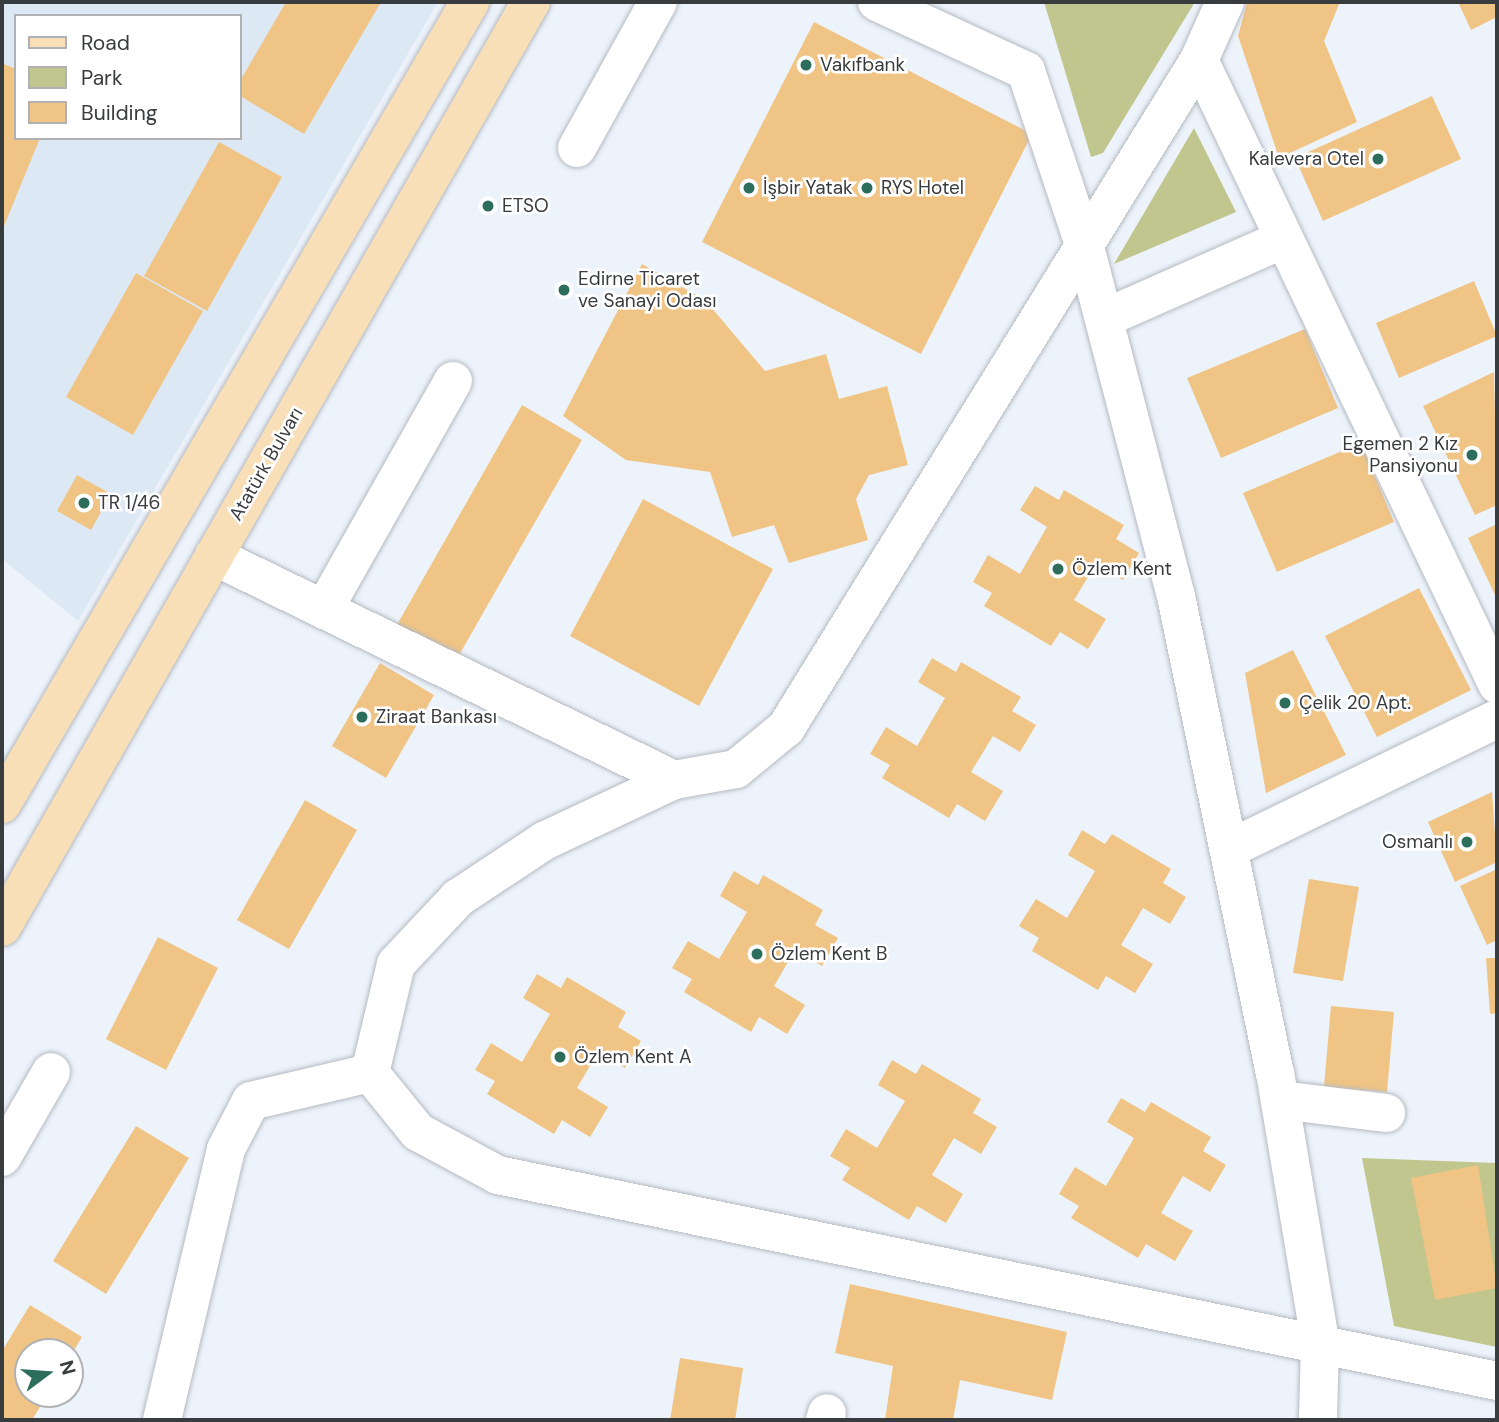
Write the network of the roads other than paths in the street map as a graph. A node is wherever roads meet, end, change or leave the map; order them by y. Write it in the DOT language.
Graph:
graph roads {
  1 [pos="470,2"];
  2 [pos="531,2"];
  3 [pos="657,2"];
  4 [pos="877,2"];
  5 [pos="1224,2"];
  6 [pos="1199,60"];
  7 [pos="578,148"];
  8 [pos="1282,240"];
  9 [pos="1084,247"];
  10 [pos="1105,318"];
  11 [pos="453,381"];
  12 [pos="214,556"];
  13 [pos="324,609"];
  14 [pos="1497,684"];
  15 [pos="1497,719"];
  16 [pos="12,769"];
  17 [pos="674,780"];
  18 [pos="2,804"];
  19 [pos="1229,849"];
  20 [pos="2,926"];
  21 [pos="51,1072"];
  22 [pos="370,1073"];
  23 [pos="1280,1100"];
  24 [pos="1386,1113"];
  25 [pos="2,1157"];
  26 [pos="1320,1342"];
  27 [pos="1497,1381"];
  28 [pos="162,1420"];
  29 [pos="1318,1420"];
  1 -- 16 [label="main road"];
  2 -- 12 [label="main road, Atatürk Bulvarı"];
  3 -- 7 [label="street"];
  4 -- 9 [label="street"];
  5 -- 6 [label="street"];
  6 -- 8 [label="street"];
  6 -- 9 [label="street"];
  8 -- 10 [label="street"];
  8 -- 14 [label="street"];
  9 -- 10 [label="street"];
  9 -- 17 [label="street"];
  10 -- 19 [label="street"];
  11 -- 13 [label="street"];
  12 -- 13 [label="street"];
  12 -- 20 [label="main road, Atatürk Bulvarı"];
  13 -- 17 [label="street"];
  15 -- 19 [label="street"];
  16 -- 18 [label="main road"];
  17 -- 22 [label="street"];
  19 -- 23 [label="street"];
  21 -- 25 [label="street"];
  22 -- 26 [label="street"];
  22 -- 28 [label="street"];
  23 -- 24 [label="street"];
  23 -- 26 [label="street"];
  26 -- 27 [label="street"];
  26 -- 29 [label="street"];
}
